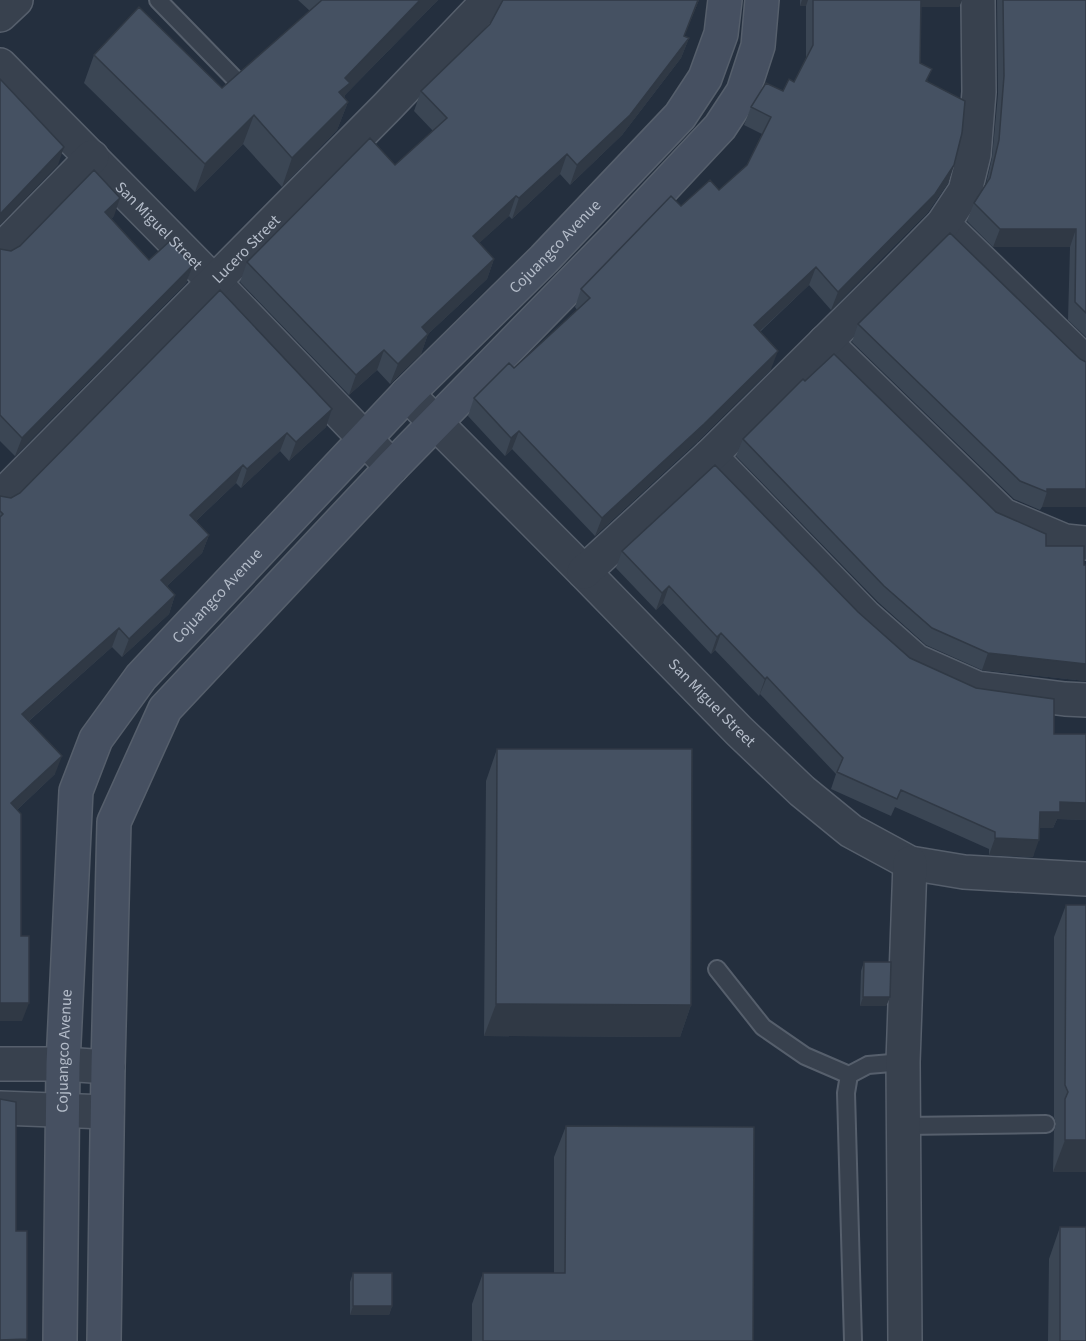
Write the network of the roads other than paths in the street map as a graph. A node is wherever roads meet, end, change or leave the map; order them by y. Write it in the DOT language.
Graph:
graph roads {
  1 [pos="16,0"];
  2 [pos="158,0"];
  3 [pos="489,0"];
  4 [pos="725,0"];
  5 [pos="762,0"];
  6 [pos="978,0"];
  7 [pos="0,15"];
  8 [pos="0,65"];
  9 [pos="237,81"];
  10 [pos="92,158"];
  11 [pos="943,224"];
  12 [pos="0,251"];
  13 [pos="215,283"];
  14 [pos="825,342"];
  15 [pos="1086,363"];
  16 [pos="406,394"];
  17 [pos="434,423"];
  18 [pos="365,438"];
  19 [pos="710,456"];
  20 [pos="392,467"];
  21 [pos="0,498"];
  22 [pos="1086,543"];
  23 [pos="584,572"];
  24 [pos="1086,700"];
  25 [pos="910,863"];
  26 [pos="1086,879"];
  27 [pos="717,969"];
  28 [pos="903,1062"];
  29 [pos="0,1064"];
  30 [pos="63,1064"];
  31 [pos="108,1067"];
  32 [pos="849,1075"];
  33 [pos="0,1108"];
  34 [pos="62,1110"];
  35 [pos="107,1112"];
  36 [pos="1046,1124"];
  37 [pos="904,1126"];
  38 [pos="60,1341"];
  39 [pos="104,1341"];
  40 [pos="853,1341"];
  41 [pos="905,1341"];
  1 -- 7 [label="street"];
  2 -- 9 [label="lane"];
  3 -- 13 [label="street, Lucero Street"];
  4 -- 16 [label="main road, Cojuangco Avenue"];
  5 -- 17 [label="main road"];
  6 -- 11 [label="street"];
  8 -- 10 [label="street, San Miguel Street"];
  10 -- 12 [label="street"];
  10 -- 13 [label="street, San Miguel Street"];
  11 -- 14 [label="street"];
  11 -- 15 [label="street"];
  13 -- 18 [label="street, San Miguel Street"];
  13 -- 21 [label="street, Lucero Street"];
  14 -- 19 [label="street"];
  14 -- 22 [label="street"];
  16 -- 17 [label="street, San Miguel Street"];
  16 -- 18 [label="main road, Cojuangco Avenue"];
  17 -- 20 [label="main road"];
  17 -- 23 [label="street, San Miguel Street"];
  18 -- 20 [label="street, San Miguel Street"];
  18 -- 30 [label="main road, Cojuangco Avenue"];
  19 -- 23 [label="street"];
  19 -- 24 [label="street"];
  20 -- 31 [label="main road"];
  23 -- 25 [label="street, San Miguel Street"];
  25 -- 26 [label="street, San Miguel Street"];
  25 -- 28 [label="street"];
  27 -- 32 [label="lane"];
  28 -- 32 [label="lane"];
  28 -- 37 [label="street"];
  29 -- 30 [label="street"];
  30 -- 31 [label="street"];
  30 -- 34 [label="main road, Cojuangco Avenue"];
  31 -- 35 [label="main road"];
  32 -- 40 [label="lane"];
  33 -- 34 [label="street"];
  34 -- 35 [label="street"];
  34 -- 38 [label="main road, Cojuangco Avenue"];
  35 -- 39 [label="main road"];
  36 -- 37 [label="lane"];
  37 -- 41 [label="street"];
}
